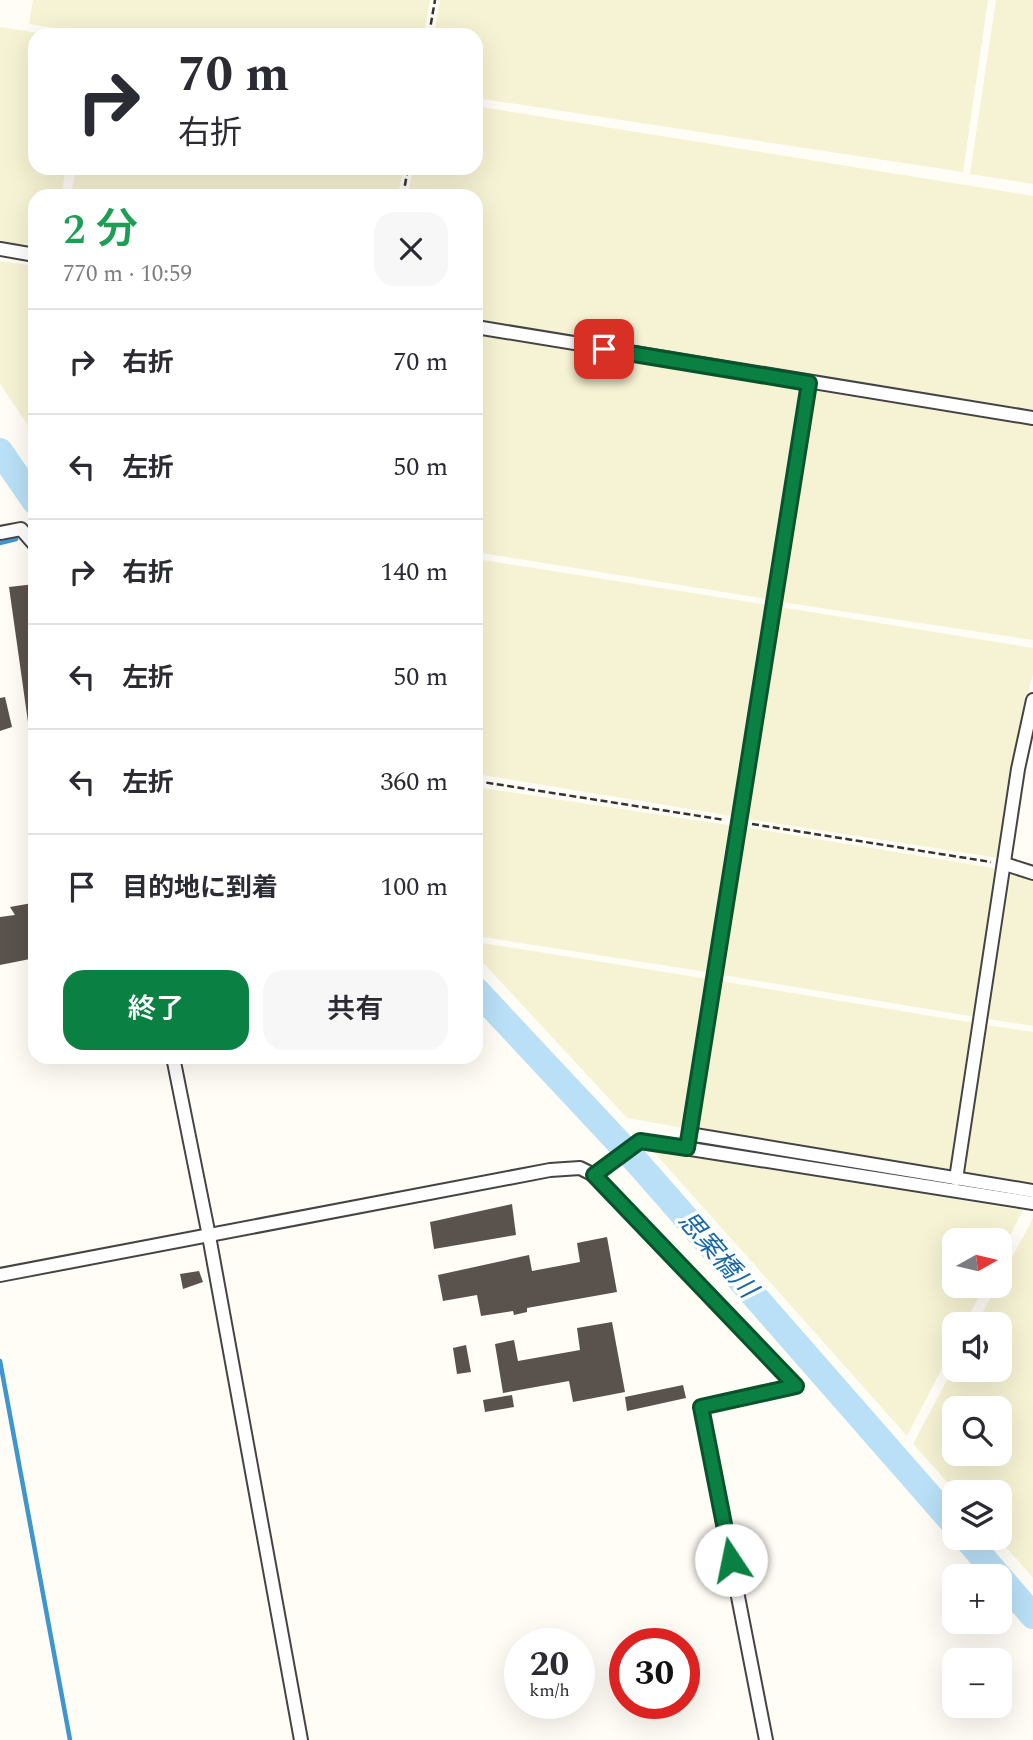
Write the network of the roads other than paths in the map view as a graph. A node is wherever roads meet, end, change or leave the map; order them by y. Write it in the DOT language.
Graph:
graph roads {
  1 [pos="0,249"];
  2 [pos="28,254"];
  3 [pos="483,328"];
  4 [pos="809,383"];
  5 [pos="1033,418"];
  6 [pos="0,533"];
  7 [pos="28,537"];
  8 [pos="1033,700"];
  9 [pos="1005,864"];
  10 [pos="1033,873"];
  11 [pos="174,1064"];
  12 [pos="689,1133"];
  13 [pos="687,1148"];
  14 [pos="598,1171"];
  15 [pos="956,1179"];
  16 [pos="1033,1191"];
  17 [pos="1033,1203"];
  18 [pos="209,1236"];
  19 [pos="0,1275"];
  20 [pos="301,1740"];
  21 [pos="765,1740"];
  1 -- 2 [label="street"];
  3 -- 4 [label="street"];
  4 -- 5 [label="street"];
  4 -- 12 [label="street"];
  6 -- 7 [label="street"];
  8 -- 9 [label="street"];
  9 -- 10 [label="street"];
  9 -- 15 [label="street"];
  11 -- 18 [label="street"];
  12 -- 13 [label="street"];
  12 -- 15 [label="street"];
  13 -- 14 [label="street"];
  13 -- 17 [label="street"];
  14 -- 18 [label="street"];
  14 -- 21 [label="street"];
  15 -- 16 [label="street"];
  18 -- 19 [label="street"];
  18 -- 20 [label="street"];
}
